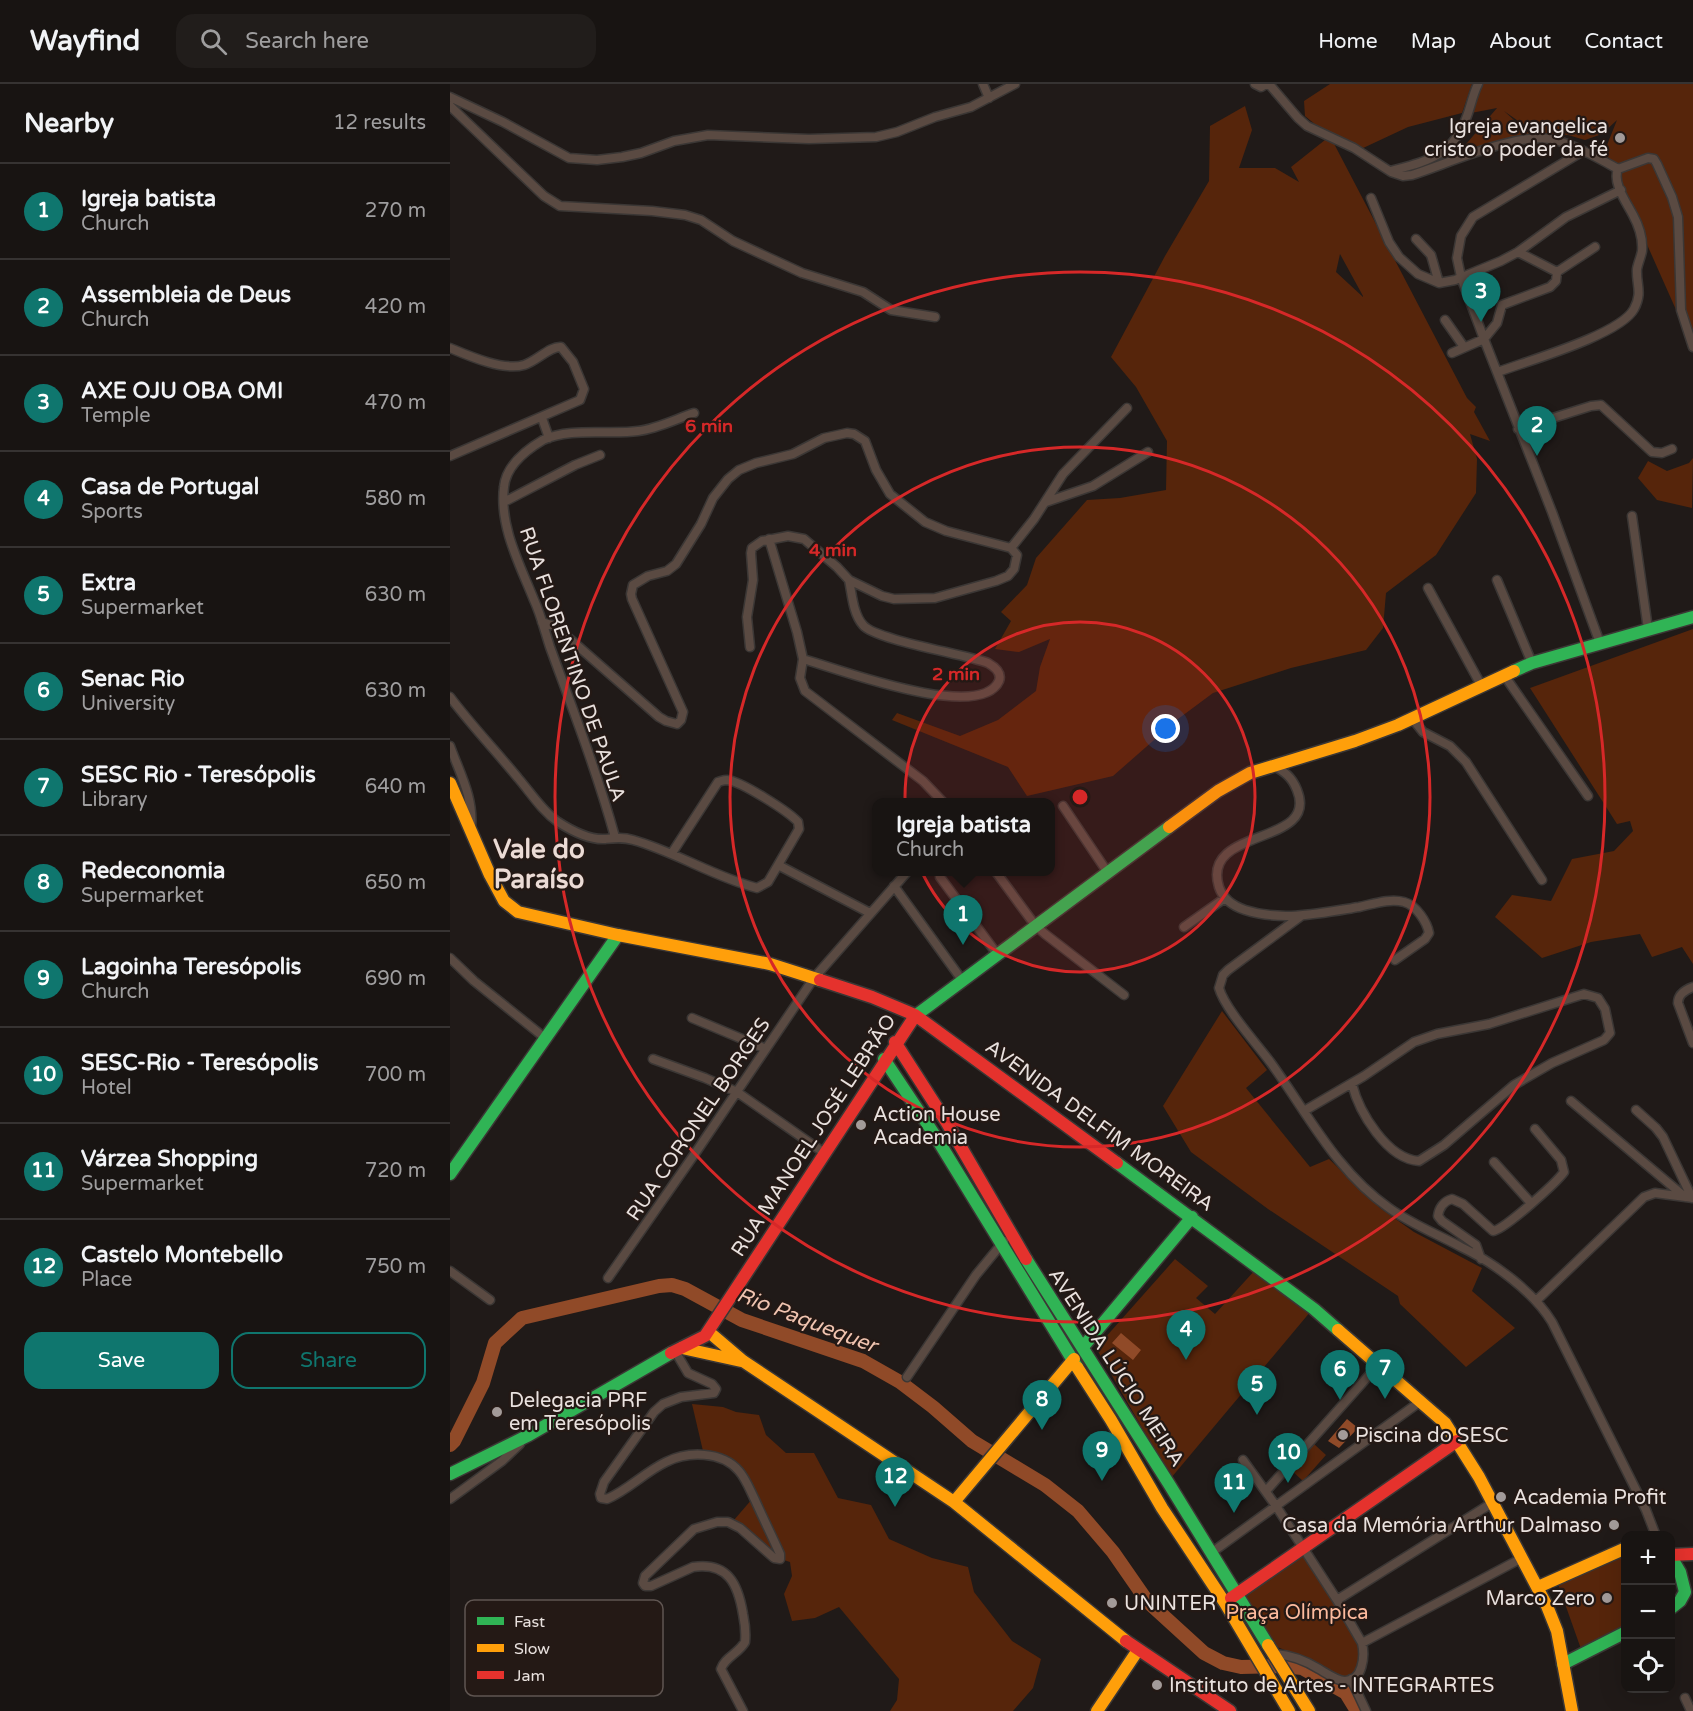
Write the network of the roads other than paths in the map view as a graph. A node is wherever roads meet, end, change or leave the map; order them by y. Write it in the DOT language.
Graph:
graph roads {
  1 [pos="983,84"];
  2 [pos="1015,84"];
  3 [pos="1255,84"];
  4 [pos="1267,84"];
  5 [pos="1478,84"];
  6 [pos="450,97"];
  7 [pos="989,98"];
  8 [pos="450,106"];
  9 [pos="1583,151"];
  10 [pos="1618,169"];
  11 [pos="1391,172"];
  12 [pos="1621,190"];
  13 [pos="1371,198"];
  14 [pos="1416,239"];
  15 [pos="1595,247"];
  16 [pos="1518,252"];
  17 [pos="1557,272"];
  18 [pos="1461,277"];
  19 [pos="1439,283"];
  20 [pos="935,317"];
  21 [pos="1445,320"];
  22 [pos="1484,339"];
  23 [pos="1464,347"];
  24 [pos="1693,347"];
  25 [pos="450,348"];
  26 [pos="1452,353"];
  27 [pos="1498,372"];
  28 [pos="1127,408"];
  29 [pos="694,413"];
  30 [pos="542,418"];
  31 [pos="1518,429"];
  32 [pos="549,438"];
  33 [pos="1672,449"];
  34 [pos="1148,452"];
  35 [pos="600,455"];
  36 [pos="450,456"];
  37 [pos="504,502"];
  38 [pos="1046,502"];
  39 [pos="1632,516"];
  40 [pos="769,539"];
  41 [pos="1011,548"];
  42 [pos="849,580"];
  43 [pos="1497,580"];
  44 [pos="1428,588"];
  45 [pos="1693,617"];
  46 [pos="542,622"];
  47 [pos="1648,630"];
  48 [pos="1600,643"];
  49 [pos="750,647"];
  50 [pos="803,659"];
  51 [pos="1532,663"];
  52 [pos="1504,675"];
  53 [pos="1481,686"];
  54 [pos="450,697"];
  55 [pos="1412,718"];
  56 [pos="450,746"];
  57 [pos="1294,758"];
  58 [pos="1272,765"];
  59 [pos="1292,779"];
  60 [pos="450,783"];
  61 [pos="1588,796"];
  62 [pos="940,798"];
  63 [pos="1063,806"];
  64 [pos="470,831"];
  65 [pos="615,837"];
  66 [pos="672,854"];
  67 [pos="778,865"];
  68 [pos="1108,873"];
  69 [pos="903,876"];
  70 [pos="999,876"];
  71 [pos="940,877"];
  72 [pos="1542,880"];
  73 [pos="894,886"];
  74 [pos="1225,898"];
  75 [pos="870,913"];
  76 [pos="1302,916"];
  77 [pos="1035,925"];
  78 [pos="1184,927"];
  79 [pos="618,935"];
  80 [pos="997,954"];
  81 [pos="450,958"];
  82 [pos="1395,960"];
  83 [pos="814,978"];
  84 [pos="962,980"];
  85 [pos="1693,987"];
  86 [pos="1124,995"];
  87 [pos="915,1016"];
  88 [pos="692,1018"];
  89 [pos="545,1038"];
  90 [pos="895,1042"];
  91 [pos="1693,1043"];
  92 [pos="765,1049"];
  93 [pos="653,1059"];
  94 [pos="884,1059"];
  95 [pos="1352,1084"];
  96 [pos="737,1092"];
  97 [pos="1570,1101"];
  98 [pos="1636,1110"];
  99 [pos="1304,1111"];
  100 [pos="947,1123"];
  101 [pos="1535,1129"];
  102 [pos="934,1134"];
  103 [pos="823,1152"];
  104 [pos="1494,1162"];
  105 [pos="450,1174"];
  106 [pos="1690,1198"];
  107 [pos="1531,1203"];
  108 [pos="1192,1217"];
  109 [pos="1006,1240"];
  110 [pos="1481,1259"];
  111 [pos="450,1272"];
  112 [pos="608,1278"];
  113 [pos="490,1300"];
  114 [pos="1537,1300"];
  115 [pos="712,1328"];
  116 [pos="1083,1347"];
  117 [pos="679,1349"];
  118 [pos="1074,1359"];
  119 [pos="743,1361"];
  120 [pos="1379,1364"];
  121 [pos="908,1377"];
  122 [pos="1421,1401"];
  123 [pos="529,1435"];
  124 [pos="1457,1441"];
  125 [pos="1243,1460"];
  126 [pos="450,1474"];
  127 [pos="1266,1491"];
  128 [pos="450,1499"];
  129 [pos="954,1502"];
  130 [pos="1492,1503"];
  131 [pos="1276,1506"];
  132 [pos="1654,1531"];
  133 [pos="1304,1548"];
  134 [pos="1621,1550"];
  135 [pos="1211,1552"];
  136 [pos="1675,1555"];
  137 [pos="1693,1555"];
  138 [pos="1522,1558"];
  139 [pos="1675,1563"];
  140 [pos="1680,1572"];
  141 [pos="1538,1587"];
  142 [pos="1238,1594"];
  143 [pos="1337,1600"];
  144 [pos="1225,1603"];
  145 [pos="1675,1605"];
  146 [pos="1621,1635"];
  147 [pos="1362,1643"];
  148 [pos="1138,1650"];
  149 [pos="1276,1657"];
  150 [pos="1563,1664"];
  151 [pos="1351,1679"];
  152 [pos="1685,1698"];
  153 [pos="1284,1708"];
  154 [pos="743,1711"];
  155 [pos="1097,1711"];
  156 [pos="1230,1711"];
  157 [pos="1309,1711"];
  158 [pos="1366,1711"];
  159 [pos="1572,1711"];
  160 [pos="1691,1711"];
  1 -- 7 [label="street"];
  2 -- 7 [label="street"];
  3 -- 4 [label="street"];
  4 -- 11 [label="street"];
  5 -- 11 [label="street"];
  6 -- 7 [label="street"];
  8 -- 20 [label="street"];
  9 -- 10 [label="street"];
  9 -- 11 [label="street"];
  9 -- 18 [label="street"];
  10 -- 12 [label="street"];
  10 -- 24 [label="street"];
  12 -- 16 [label="street"];
  12 -- 27 [label="street"];
  13 -- 19 [label="street"];
  14 -- 19 [label="street"];
  15 -- 17 [label="street"];
  16 -- 17 [label="street"];
  16 -- 18 [label="street"];
  17 -- 22 [label="street"];
  18 -- 19 [label="street"];
  18 -- 22 [label="street"];
  21 -- 23 [label="street"];
  22 -- 23 [label="street"];
  22 -- 27 [label="street"];
  23 -- 26 [label="street"];
  25 -- 30 [label="street"];
  27 -- 31 [label="street"];
  28 -- 38 [label="street"];
  29 -- 32 [label="street"];
  30 -- 32 [label="street"];
  30 -- 36 [label="street"];
  31 -- 33 [label="street"];
  31 -- 48 [label="street"];
  32 -- 37 [label="street, RUA FLORENTINO DE PAULA"];
  34 -- 38 [label="street"];
  35 -- 37 [label="street"];
  37 -- 46 [label="street, RUA FLORENTINO DE PAULA"];
  38 -- 41 [label="street"];
  39 -- 47 [label="street"];
  40 -- 42 [label="street"];
  40 -- 49 [label="street"];
  40 -- 50 [label="street"];
  41 -- 42 [label="street"];
  41 -- 46 [label="street"];
  42 -- 50 [label="street"];
  43 -- 51 [label="street"];
  44 -- 53 [label="street"];
  45 -- 47 [label="main road, RUA MANOEL JOSÉ LEBRÃO"];
  46 -- 65 [label="street, RUA FLORENTINO DE PAULA"];
  47 -- 48 [label="main road, RUA MANOEL JOSÉ LEBRÃO"];
  48 -- 51 [label="main road, RUA MANOEL JOSÉ LEBRÃO"];
  50 -- 62 [label="street"];
  51 -- 52 [label="main road, RUA MANOEL JOSÉ LEBRÃO"];
  52 -- 53 [label="main road, RUA MANOEL JOSÉ LEBRÃO"];
  52 -- 61 [label="street"];
  53 -- 55 [label="main road, RUA MANOEL JOSÉ LEBRÃO"];
  54 -- 65 [label="street"];
  55 -- 57 [label="main road, RUA MANOEL JOSÉ LEBRÃO"];
  55 -- 72 [label="street"];
  56 -- 64 [label="street"];
  57 -- 58 [label="main road, RUA MANOEL JOSÉ LEBRÃO"];
  57 -- 59 [label="street"];
  58 -- 59 [label="street"];
  58 -- 68 [label="main road, RUA MANOEL JOSÉ LEBRÃO"];
  59 -- 74 [label="street"];
  60 -- 64 [label="main road, AVENIDA DELFIM MOREIRA"];
  63 -- 68 [label="street"];
  64 -- 79 [label="main road, AVENIDA DELFIM MOREIRA"];
  65 -- 66 [label="street"];
  66 -- 67 [label="street"];
  66 -- 67 [label="street"];
  67 -- 75 [label="street"];
  68 -- 77 [label="main road, RUA MANOEL JOSÉ LEBRÃO"];
  69 -- 73 [label="street, RUA CORONEL BORGES"];
  70 -- 77 [label="street"];
  71 -- 80 [label="street"];
  73 -- 75 [label="street, RUA CORONEL BORGES"];
  73 -- 84 [label="street"];
  74 -- 76 [label="street"];
  74 -- 78 [label="street"];
  75 -- 83 [label="street, RUA CORONEL BORGES"];
  76 -- 82 [label="street"];
  76 -- 99 [label="street"];
  77 -- 80 [label="main road, RUA MANOEL JOSÉ LEBRÃO"];
  77 -- 86 [label="street"];
  79 -- 83 [label="main road, AVENIDA DELFIM MOREIRA"];
  79 -- 89 [label="main road"];
  80 -- 84 [label="main road, RUA MANOEL JOSÉ LEBRÃO"];
  81 -- 89 [label="street"];
  83 -- 87 [label="main road, AVENIDA DELFIM MOREIRA"];
  83 -- 92 [label="street, RUA CORONEL BORGES"];
  84 -- 87 [label="main road, RUA MANOEL JOSÉ LEBRÃO"];
  85 -- 91 [label="street"];
  87 -- 90 [label="main road, RUA MANOEL JOSÉ LEBRÃO"];
  87 -- 108 [label="main road, AVENIDA DELFIM MOREIRA"];
  88 -- 92 [label="street"];
  89 -- 105 [label="main road"];
  90 -- 94 [label="main road, RUA MANOEL JOSÉ LEBRÃO"];
  90 -- 100 [label="main road, AVENIDA LÚCIO MEIRA"];
  92 -- 96 [label="street, RUA CORONEL BORGES"];
  93 -- 96 [label="street"];
  94 -- 102 [label="main road, AVENIDA LÚCIO MEIRA"];
  94 -- 103 [label="main road, RUA MANOEL JOSÉ LEBRÃO"];
  95 -- 95 [label="street"];
  95 -- 99 [label="street"];
  96 -- 103 [label="street"];
  96 -- 112 [label="street, RUA CORONEL BORGES"];
  97 -- 106 [label="street"];
  98 -- 106 [label="street"];
  99 -- 110 [label="street"];
  100 -- 102 [label="main road"];
  100 -- 109 [label="main road, AVENIDA LÚCIO MEIRA"];
  101 -- 107 [label="street"];
  102 -- 109 [label="main road, AVENIDA LÚCIO MEIRA"];
  103 -- 115 [label="main road, RUA MANOEL JOSÉ LEBRÃO"];
  104 -- 107 [label="street"];
  106 -- 114 [label="street"];
  107 -- 110 [label="street"];
  108 -- 116 [label="main road"];
  108 -- 120 [label="main road, AVENIDA DELFIM MOREIRA"];
  109 -- 116 [label="main road, AVENIDA LÚCIO MEIRA"];
  109 -- 118 [label="main road, AVENIDA LÚCIO MEIRA"];
  109 -- 121 [label="street"];
  110 -- 114 [label="street"];
  111 -- 113 [label="street"];
  114 -- 132 [label="street"];
  115 -- 117 [label="main road"];
  115 -- 119 [label="main road"];
  116 -- 135 [label="main road, AVENIDA LÚCIO MEIRA"];
  117 -- 119 [label="main road"];
  117 -- 123 [label="main road"];
  117 -- 154 [label="street"];
  118 -- 129 [label="main road"];
  118 -- 144 [label="main road, AVENIDA LÚCIO MEIRA"];
  119 -- 129 [label="main road"];
  120 -- 122 [label="main road, AVENIDA DELFIM MOREIRA"];
  120 -- 127 [label="street"];
  122 -- 124 [label="main road, AVENIDA DELFIM MOREIRA"];
  122 -- 131 [label="street"];
  123 -- 126 [label="main road"];
  123 -- 128 [label="street"];
  124 -- 130 [label="main road, AVENIDA DELFIM MOREIRA"];
  124 -- 133 [label="main road"];
  125 -- 127 [label="street"];
  127 -- 131 [label="street"];
  129 -- 148 [label="main road"];
  130 -- 138 [label="main road, AVENIDA DELFIM MOREIRA"];
  130 -- 143 [label="street"];
  131 -- 133 [label="street"];
  131 -- 135 [label="street"];
  133 -- 142 [label="main road"];
  133 -- 143 [label="street"];
  134 -- 141 [label="main road"];
  135 -- 142 [label="main road, AVENIDA LÚCIO MEIRA"];
  136 -- 137 [label="main road"];
  137 -- 140 [label="main road"];
  138 -- 141 [label="main road, AVENIDA DELFIM MOREIRA"];
  138 -- 147 [label="street"];
  139 -- 140 [label="main road"];
  140 -- 145 [label="main road"];
  141 -- 150 [label="main road, AVENIDA DELFIM MOREIRA"];
  142 -- 144 [label="main road"];
  142 -- 149 [label="main road, AVENIDA LÚCIO MEIRA"];
  143 -- 147 [label="street"];
  144 -- 153 [label="main road, AVENIDA LÚCIO MEIRA"];
  146 -- 150 [label="main road"];
  147 -- 151 [label="street"];
  148 -- 155 [label="main road"];
  148 -- 156 [label="main road"];
  149 -- 151 [label="street"];
  149 -- 157 [label="main road, AVENIDA LÚCIO MEIRA"];
  150 -- 159 [label="main road, AVENIDA DELFIM MOREIRA"];
  151 -- 158 [label="street"];
  152 -- 160 [label="street"];
}
